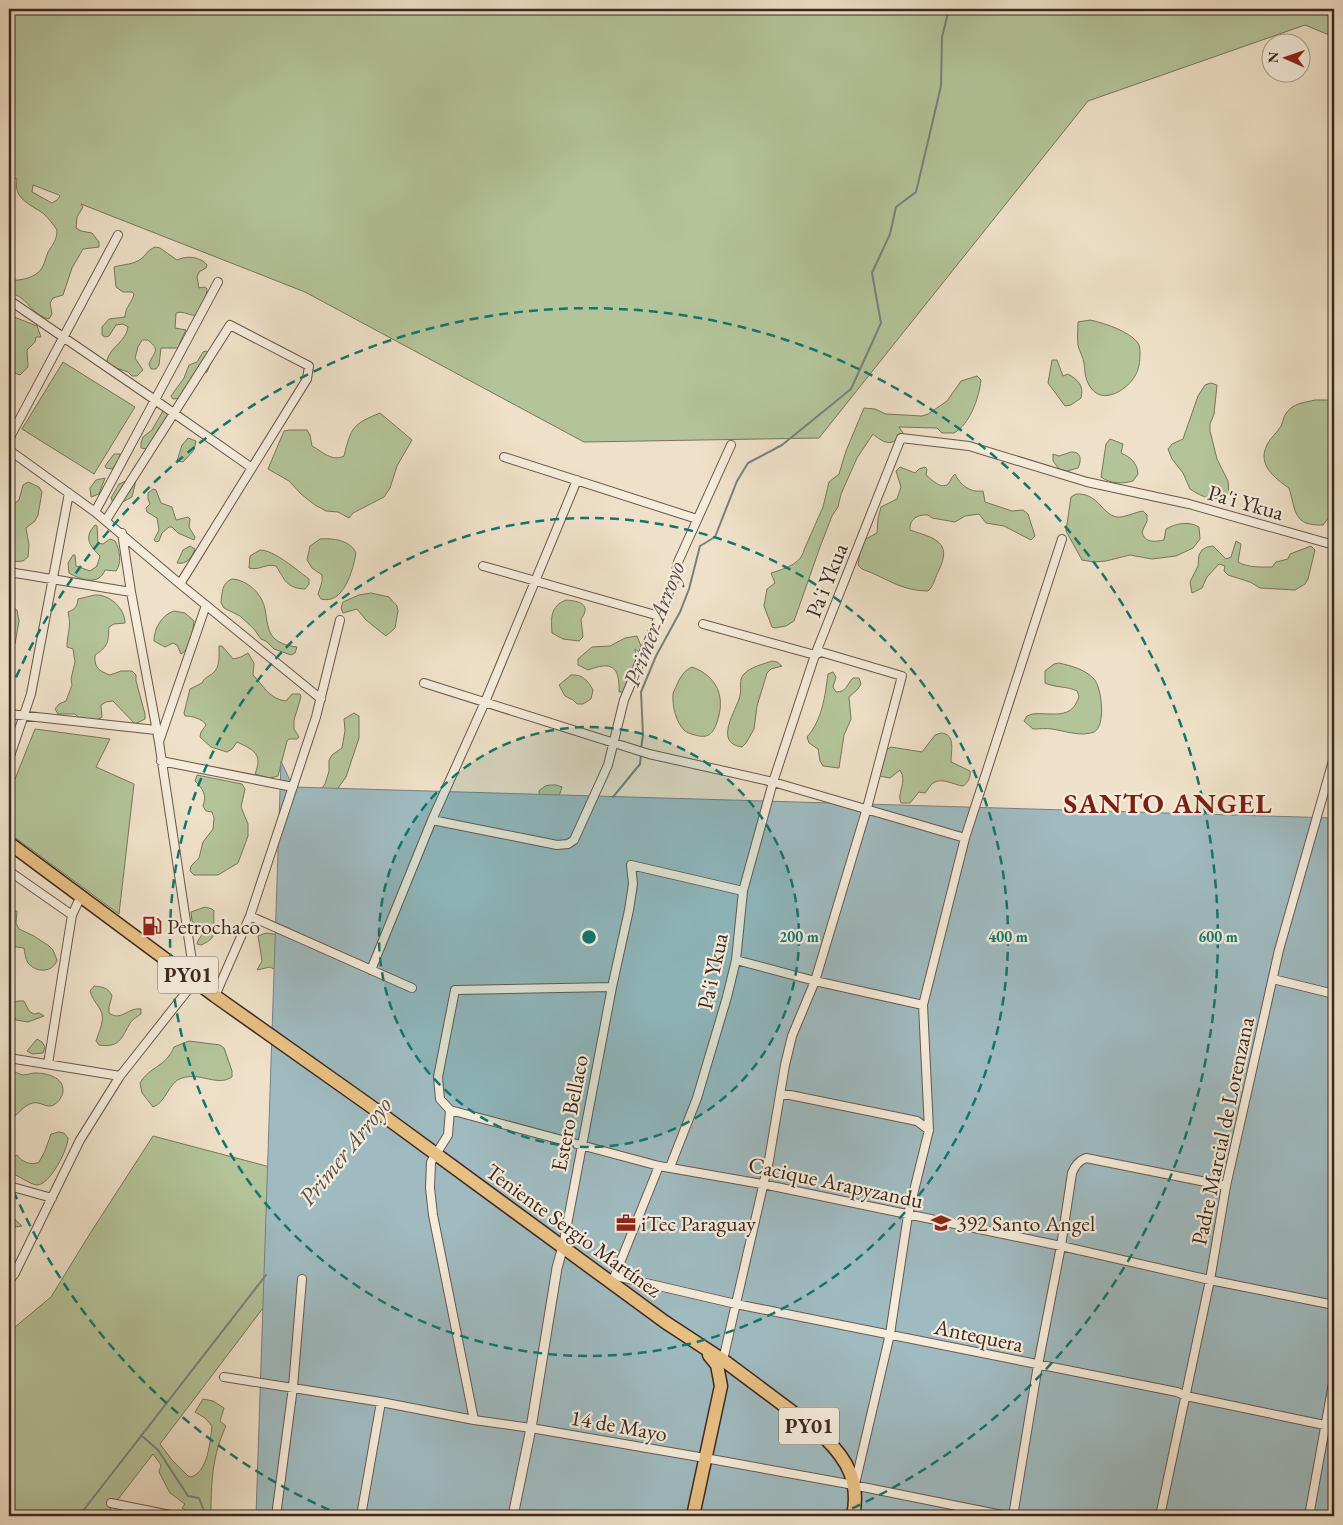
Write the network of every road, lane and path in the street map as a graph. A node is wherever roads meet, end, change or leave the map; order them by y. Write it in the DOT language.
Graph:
graph roads {
  1 [pos="118,235"];
  2 [pos="218,282"];
  3 [pos="9,300"];
  4 [pos="63,338"];
  5 [pos="155,400"];
  6 [pos="174,413"];
  7 [pos="9,440"];
  8 [pos="731,445"];
  9 [pos="9,450"];
  10 [pos="504,457"];
  11 [pos="252,468"];
  12 [pos="577,480"];
  13 [pos="69,493"];
  14 [pos="96,512"];
  15 [pos="697,519"];
  16 [pos="106,520"];
  17 [pos="122,533"];
  18 [pos="1062,540"];
  19 [pos="1334,545"];
  20 [pos="483,566"];
  21 [pos="9,572"];
  22 [pos="53,580"];
  23 [pos="536,581"];
  24 [pos="180,584"];
  25 [pos="131,592"];
  26 [pos="206,605"];
  27 [pos="659,616"];
  28 [pos="340,620"];
  29 [pos="703,624"];
  30 [pos="815,655"];
  31 [pos="424,683"];
  32 [pos="321,699"];
  33 [pos="485,702"];
  34 [pos="9,714"];
  35 [pos="25,716"];
  36 [pos="156,730"];
  37 [pos="158,742"];
  38 [pos="614,743"];
  39 [pos="1334,757"];
  40 [pos="9,759"];
  41 [pos="161,761"];
  42 [pos="773,782"];
  43 [pos="293,787"];
  44 [pos="867,808"];
  45 [pos="432,820"];
  46 [pos="965,838"];
  47 [pos="9,843"];
  48 [pos="9,871"];
  49 [pos="743,891"];
  50 [pos="81,896"];
  51 [pos="72,915"];
  52 [pos="250,916"];
  53 [pos="736,960"];
  54 [pos="371,970"];
  55 [pos="1273,978"];
  56 [pos="195,980"];
  57 [pos="815,981"];
  58 [pos="612,986"];
  59 [pos="412,988"];
  60 [pos="1334,994"];
  61 [pos="215,996"];
  62 [pos="923,1005"];
  63 [pos="9,1058"];
  64 [pos="48,1064"];
  65 [pos="120,1076"];
  66 [pos="780,1096"];
  67 [pos="450,1110"];
  68 [pos="929,1130"];
  69 [pos="583,1145"];
  70 [pos="437,1154"];
  71 [pos="659,1166"];
  72 [pos="670,1167"];
  73 [pos="762,1184"];
  74 [pos="9,1186"];
  75 [pos="1226,1186"];
  76 [pos="52,1198"];
  77 [pos="908,1215"];
  78 [pos="563,1246"];
  79 [pos="1061,1246"];
  80 [pos="302,1278"];
  81 [pos="614,1279"];
  82 [pos="1210,1280"];
  83 [pos="9,1281"];
  84 [pos="736,1304"];
  85 [pos="1334,1305"];
  86 [pos="665,1322"];
  87 [pos="890,1334"];
  88 [pos="723,1360"];
  89 [pos="1038,1365"];
  90 [pos="224,1377"];
  91 [pos="1334,1378"];
  92 [pos="721,1386"];
  93 [pos="293,1387"];
  94 [pos="1186,1396"];
  95 [pos="382,1402"];
  96 [pos="474,1420"];
  97 [pos="800,1420"];
  98 [pos="1325,1425"];
  99 [pos="1334,1427"];
  100 [pos="531,1428"];
  101 [pos="705,1458"];
  102 [pos="854,1486"];
  103 [pos="111,1503"];
  104 [pos="169,1516"];
  105 [pos="187,1516"];
  106 [pos="276,1516"];
  107 [pos="361,1516"];
  108 [pos="513,1516"];
  109 [pos="692,1516"];
  110 [pos="853,1516"];
  111 [pos="1007,1516"];
  112 [pos="1013,1516"];
  113 [pos="1160,1516"];
  114 [pos="1309,1516"];
  1 -- 4 [label="street"];
  2 -- 5 [label="street"];
  3 -- 4 [label="street"];
  4 -- 5 [label="street"];
  4 -- 7 [label="street"];
  5 -- 6 [label="street"];
  5 -- 14 [label="street"];
  6 -- 11 [label="street"];
  6 -- 11 [label="street"];
  6 -- 16 [label="street"];
  8 -- 15 [label="street"];
  9 -- 13 [label="street"];
  10 -- 12 [label="street"];
  11 -- 24 [label="street"];
  12 -- 15 [label="street"];
  12 -- 23 [label="street"];
  13 -- 14 [label="street"];
  13 -- 22 [label="street"];
  14 -- 16 [label="street"];
  15 -- 27 [label="street"];
  16 -- 17 [label="street"];
  17 -- 24 [label="street"];
  17 -- 25 [label="street"];
  18 -- 46 [label="street"];
  19 -- 30 [label="street, Pa'i Ykua"];
  20 -- 23 [label="street"];
  21 -- 22 [label="street"];
  22 -- 25 [label="street"];
  22 -- 35 [label="street"];
  23 -- 27 [label="street"];
  23 -- 33 [label="street"];
  24 -- 26 [label="street"];
  25 -- 36 [label="street"];
  26 -- 32 [label="street"];
  26 -- 37 [label="street"];
  27 -- 38 [label="street"];
  28 -- 32 [label="street"];
  29 -- 30 [label="street"];
  30 -- 42 [label="street, Pa'i Ykua"];
  30 -- 44 [label="street"];
  31 -- 33 [label="street"];
  32 -- 43 [label="street"];
  33 -- 38 [label="street"];
  33 -- 45 [label="street"];
  34 -- 35 [label="street"];
  35 -- 36 [label="street"];
  35 -- 40 [label="street"];
  36 -- 37 [label="street"];
  37 -- 41 [label="street"];
  38 -- 42 [label="street"];
  38 -- 45 [label="street"];
  39 -- 55 [label="street, Padre Marcial de Lorenzana"];
  41 -- 43 [label="street"];
  41 -- 56 [label="street"];
  42 -- 44 [label="street"];
  42 -- 49 [label="street, Pa'i Ykua"];
  43 -- 52 [label="street"];
  44 -- 46 [label="street"];
  44 -- 57 [label="street"];
  45 -- 54 [label="street"];
  46 -- 62 [label="street"];
  47 -- 50 [label="highway, PY01"];
  48 -- 51 [label="street"];
  49 -- 53 [label="street, Pa'i Ykua"];
  49 -- 58 [label="street, Estero Bellaco"];
  50 -- 51 [label="street"];
  50 -- 56 [label="highway, PY01"];
  51 -- 64 [label="street"];
  52 -- 54 [label="street"];
  52 -- 61 [label="street"];
  53 -- 57 [label="street"];
  53 -- 72 [label="street, Pa'i Ykua"];
  54 -- 59 [label="street"];
  55 -- 60 [label="street"];
  55 -- 75 [label="street, Padre Marcial de Lorenzana"];
  56 -- 61 [label="highway, PY01"];
  56 -- 65 [label="street"];
  57 -- 62 [label="street"];
  57 -- 66 [label="street"];
  58 -- 67 [label="street"];
  58 -- 69 [label="street, Estero Bellaco"];
  61 -- 70 [label="highway, Teniente Sergio Martínez / PY01"];
  62 -- 68 [label="street"];
  63 -- 64 [label="street"];
  64 -- 65 [label="street"];
  65 -- 76 [label="street"];
  66 -- 68 [label="street"];
  66 -- 73 [label="street"];
  67 -- 69 [label="street, Cacique Arapyzandu"];
  67 -- 70 [label="street"];
  68 -- 77 [label="street"];
  69 -- 71 [label="street, Cacique Arapyzandu"];
  69 -- 78 [label="street, Estero Bellaco"];
  70 -- 78 [label="highway, Teniente Sergio Martínez / PY01"];
  70 -- 96 [label="street"];
  71 -- 72 [label="street, Cacique Arapyzandu"];
  71 -- 81 [label="street"];
  72 -- 73 [label="street, Cacique Arapyzandu"];
  73 -- 77 [label="street, Cacique Arapyzandu"];
  73 -- 84 [label="street"];
  74 -- 76 [label="street"];
  75 -- 79 [label="street"];
  75 -- 82 [label="street, Padre Marcial de Lorenzana"];
  76 -- 83 [label="street"];
  77 -- 79 [label="street, Cacique Arapyzandu"];
  77 -- 87 [label="street"];
  78 -- 81 [label="highway, Teniente Sergio Martínez / PY01"];
  78 -- 100 [label="street, Estero Bellaco"];
  79 -- 82 [label="street, Cacique Arapyzandu"];
  79 -- 89 [label="street"];
  80 -- 93 [label="street"];
  81 -- 84 [label="street, Antequera"];
  81 -- 86 [label="highway, Teniente Sergio Martínez / PY01"];
  82 -- 85 [label="street, Cacique Arapyzandu"];
  82 -- 94 [label="street, Padre Marcial de Lorenzana"];
  84 -- 87 [label="street, Antequera"];
  84 -- 88 [label="street"];
  86 -- 88 [label="highway, Teniente Sergio Martínez / PY01"];
  86 -- 92 [label="highway"];
  87 -- 89 [label="street, Antequera"];
  87 -- 102 [label="street"];
  88 -- 97 [label="highway, PY01"];
  89 -- 94 [label="street, Antequera"];
  89 -- 112 [label="street"];
  90 -- 93 [label="street, 14 de Mayo"];
  91 -- 98 [label="street"];
  92 -- 97 [label="highway"];
  92 -- 101 [label="highway"];
  93 -- 95 [label="street, 14 de Mayo"];
  93 -- 106 [label="street"];
  94 -- 98 [label="street, Antequera"];
  94 -- 113 [label="street, Padre Marcial de Lorenzana"];
  95 -- 96 [label="street, 14 de Mayo"];
  95 -- 107 [label="street"];
  96 -- 100 [label="street, 14 de Mayo"];
  97 -- 102 [label="highway, PY01"];
  98 -- 99 [label="street, Antequera"];
  98 -- 114 [label="street"];
  100 -- 101 [label="street, 14 de Mayo"];
  100 -- 108 [label="street, Estero Bellaco"];
  101 -- 102 [label="street, 14 de Mayo"];
  101 -- 109 [label="highway"];
  102 -- 110 [label="highway, PY01"];
  102 -- 111 [label="street, 14 de Mayo"];
  103 -- 104 [label="street"];
  104 -- 105 [label="street"];
}
